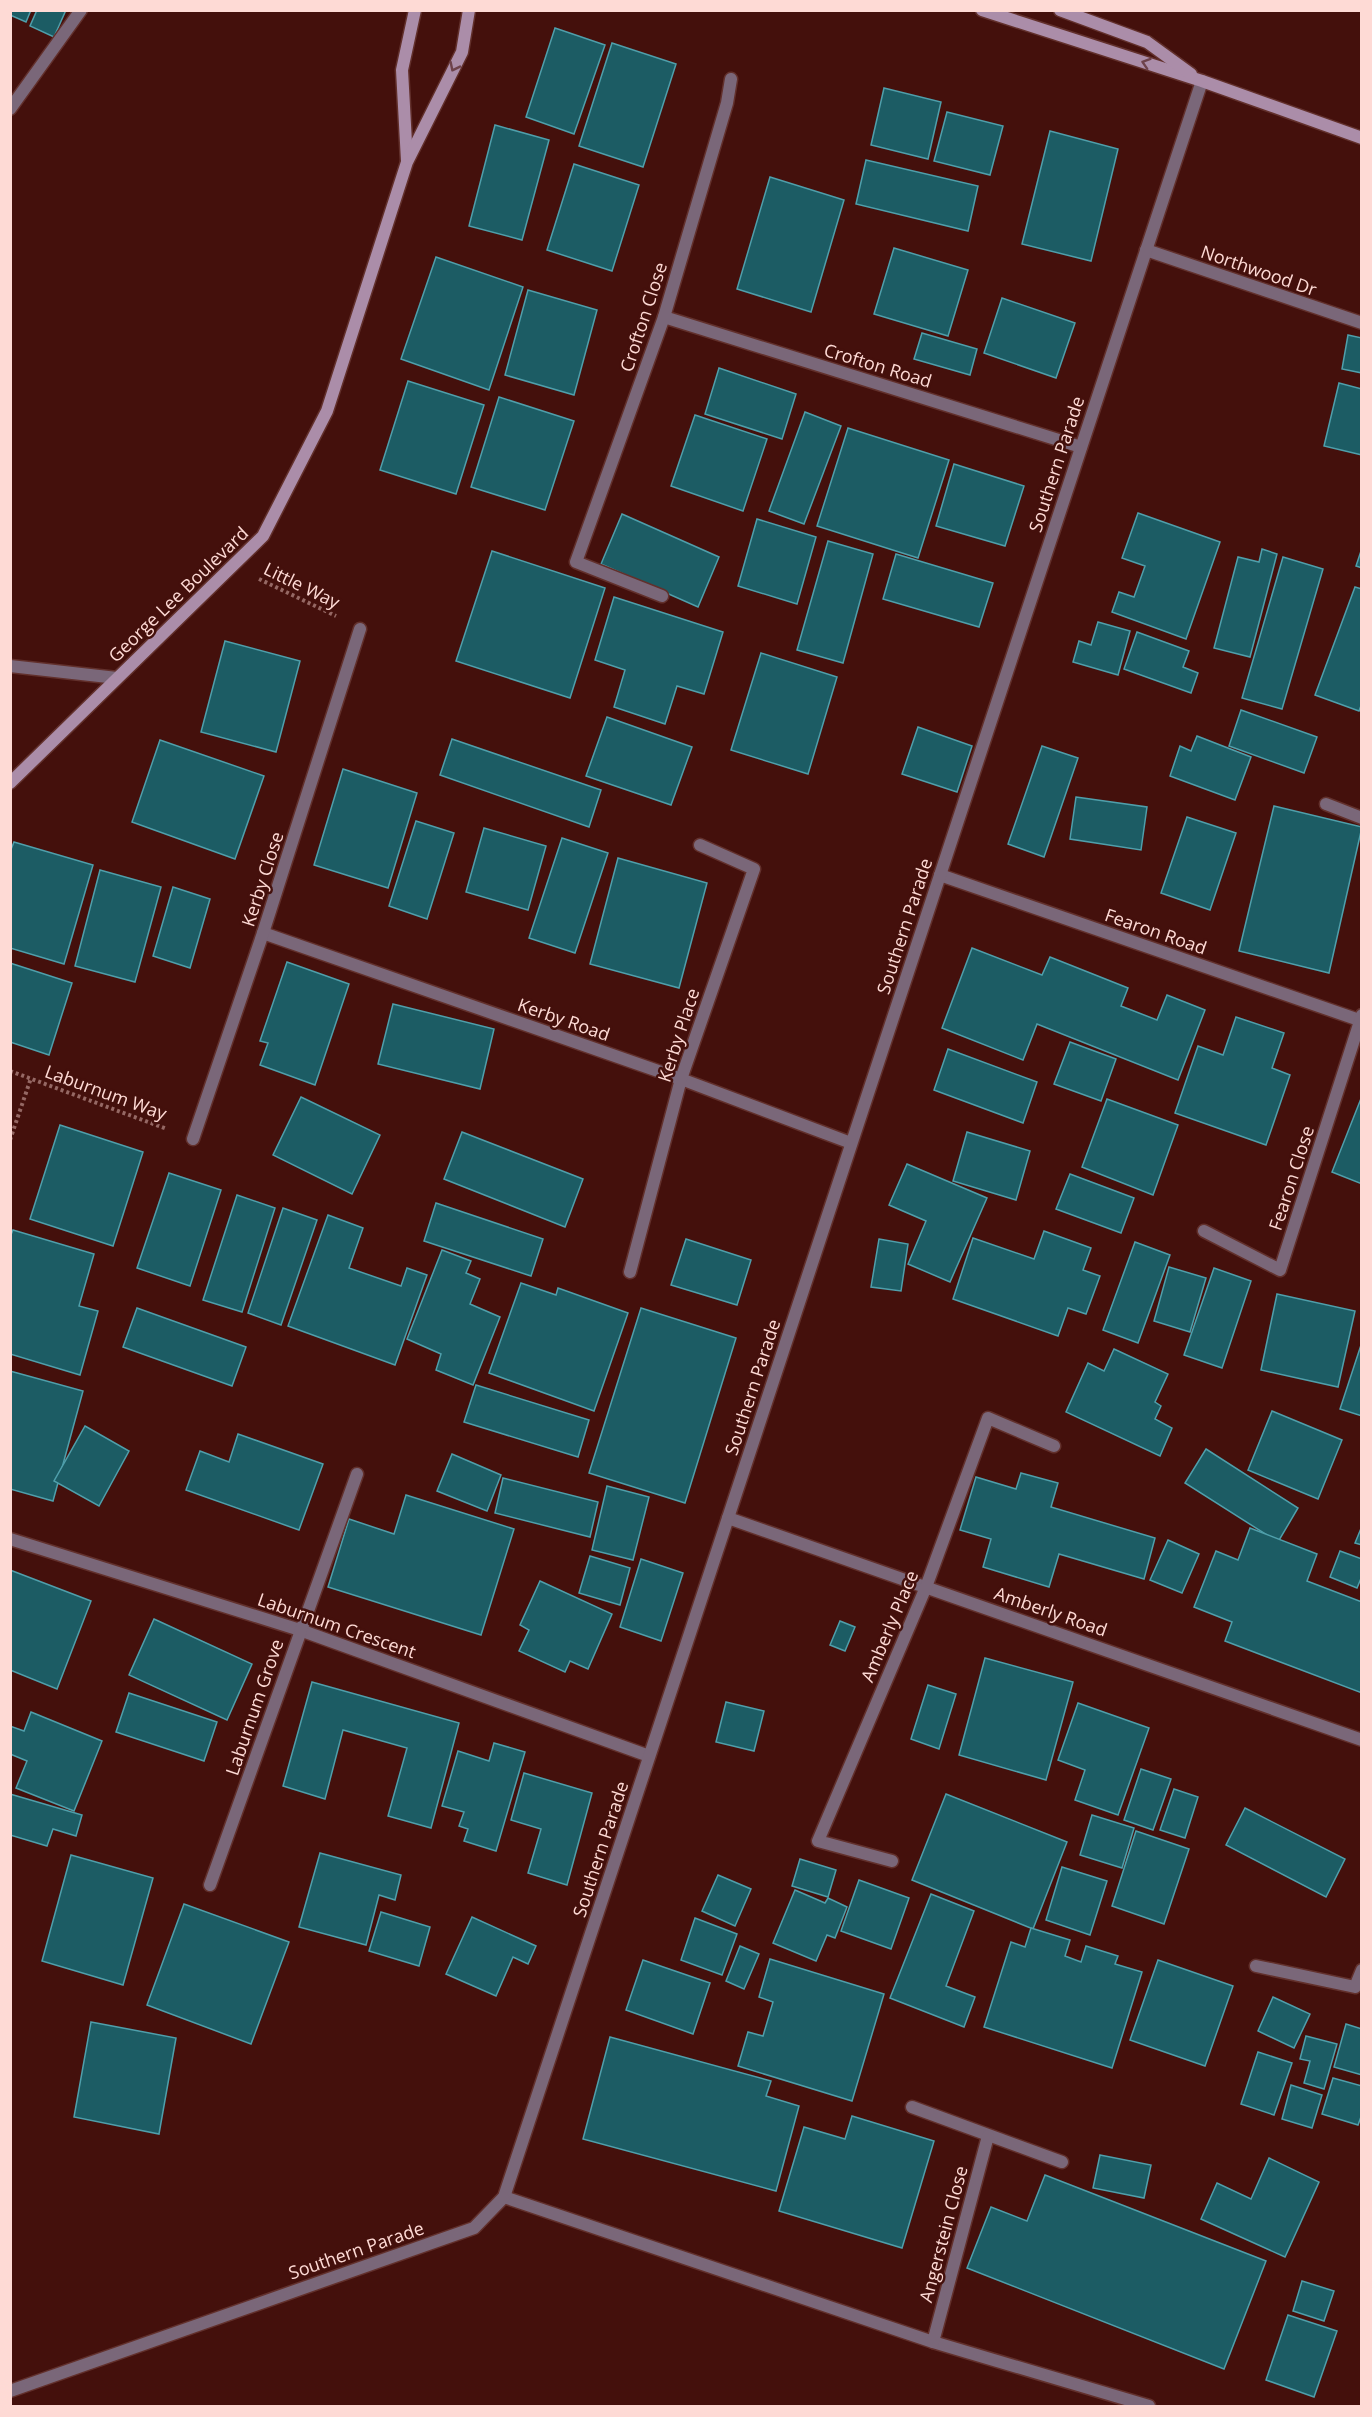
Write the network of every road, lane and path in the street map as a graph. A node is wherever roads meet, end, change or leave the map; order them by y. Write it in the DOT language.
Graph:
graph roads {
  1 [pos="81,10"];
  2 [pos="415,10"];
  3 [pos="469,10"];
  4 [pos="982,10"];
  5 [pos="1060,10"];
  6 [pos="731,79"];
  7 [pos="1202,81"];
  8 [pos="10,108"];
  9 [pos="1362,138"];
  10 [pos="407,162"];
  11 [pos="1146,250"];
  12 [pos="664,317"];
  13 [pos="1362,323"];
  14 [pos="1081,447"];
  15 [pos="232,565"];
  16 [pos="662,596"];
  17 [pos="360,629"];
  18 [pos="10,666"];
  19 [pos="117,678"];
  20 [pos="10,783"];
  21 [pos="1326,804"];
  22 [pos="1362,818"];
  23 [pos="700,845"];
  24 [pos="940,875"];
  25 [pos="264,933"];
  26 [pos="1361,1019"];
  27 [pos="10,1071"];
  28 [pos="31,1078"];
  29 [pos="681,1079"];
  30 [pos="193,1139"];
  31 [pos="10,1140"];
  32 [pos="851,1143"];
  33 [pos="1204,1231"];
  34 [pos="630,1272"];
  35 [pos="1054,1446"];
  36 [pos="357,1474"];
  37 [pos="728,1518"];
  38 [pos="10,1539"];
  39 [pos="926,1587"];
  40 [pos="300,1630"];
  41 [pos="1362,1740"];
  42 [pos="649,1756"];
  43 [pos="892,1862"];
  44 [pos="210,1885"];
  45 [pos="1256,1966"];
  46 [pos="1362,1970"];
  47 [pos="912,2107"];
  48 [pos="988,2136"];
  49 [pos="1062,2162"];
  50 [pos="504,2198"];
  51 [pos="933,2342"];
  52 [pos="10,2391"];
  53 [pos="1149,2406"];
  1 -- 8 [label="street"];
  2 -- 10 [label="main road, George Lee Boulevard"];
  3 -- 10 [label="main road, George Lee Boulevard, one-way"];
  7 -- 4 [label="main road, one-way"];
  5 -- 7 [label="main road"];
  6 -- 12 [label="street, Crofton Close"];
  7 -- 9 [label="main road"];
  7 -- 11 [label="street, Southern Parade"];
  10 -- 15 [label="main road, George Lee Boulevard"];
  11 -- 13 [label="street, Northwood Dr"];
  11 -- 14 [label="street, Southern Parade"];
  12 -- 14 [label="street, Crofton Road"];
  12 -- 16 [label="street, Crofton Close"];
  14 -- 24 [label="street, Southern Parade"];
  15 -- 17 [label="path, Little Way"];
  15 -- 19 [label="main road, George Lee Boulevard"];
  17 -- 25 [label="street, Kerby Close"];
  18 -- 19 [label="street"];
  19 -- 20 [label="main road, George Lee Boulevard"];
  21 -- 22 [label="street"];
  23 -- 29 [label="street, Kerby Place"];
  24 -- 26 [label="street, Fearon Road"];
  24 -- 32 [label="street, Southern Parade"];
  25 -- 29 [label="street, Kerby Road"];
  25 -- 30 [label="street, Kerby Close"];
  26 -- 33 [label="street, Fearon Close"];
  27 -- 28 [label="path, Laburnum Way"];
  28 -- 30 [label="path, Laburnum Way"];
  28 -- 31 [label="path"];
  29 -- 32 [label="street, Kerby Road"];
  29 -- 34 [label="street, Kerby Place"];
  32 -- 37 [label="street, Southern Parade"];
  35 -- 39 [label="street, Amberly Place"];
  36 -- 40 [label="street, Laburnum Grove"];
  37 -- 39 [label="street, Amberly Road"];
  37 -- 42 [label="street, Southern Parade"];
  38 -- 40 [label="street, Laburnum Crescent"];
  39 -- 41 [label="street, Amberly Road"];
  39 -- 43 [label="street, Amberly Place"];
  40 -- 42 [label="street, Laburnum Crescent"];
  40 -- 44 [label="street, Laburnum Grove"];
  42 -- 50 [label="street, Southern Parade"];
  45 -- 46 [label="street"];
  47 -- 48 [label="street"];
  48 -- 49 [label="street"];
  48 -- 51 [label="street, Angerstein Close"];
  50 -- 51 [label="street"];
  50 -- 52 [label="street, Southern Parade"];
  51 -- 53 [label="street"];
}
